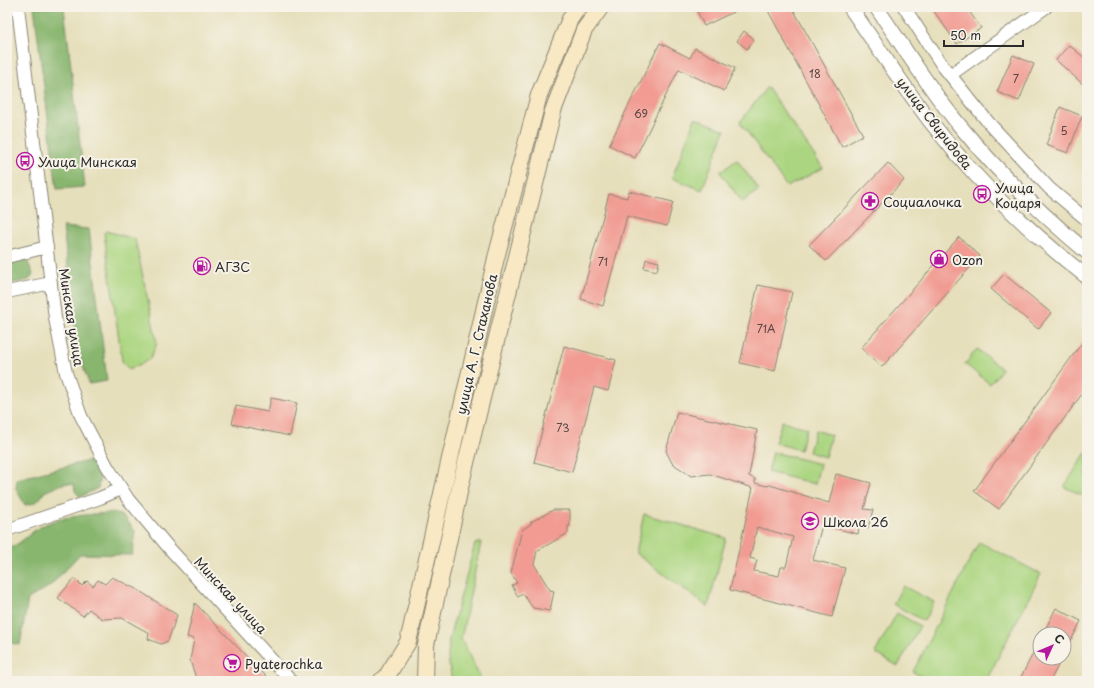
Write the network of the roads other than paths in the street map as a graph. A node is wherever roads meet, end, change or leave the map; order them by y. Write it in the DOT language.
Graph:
graph roads {
  1 [pos="18,7"];
  2 [pos="578,7"];
  3 [pos="601,7"];
  4 [pos="850,7"];
  5 [pos="876,7"];
  6 [pos="904,7"];
  7 [pos="1046,7"];
  8 [pos="950,75"];
  9 [pos="1087,220"];
  10 [pos="47,247"];
  11 [pos="1087,252"];
  12 [pos="7,258"];
  13 [pos="1087,277"];
  14 [pos="51,283"];
  15 [pos="7,292"];
  16 [pos="121,489"];
  17 [pos="7,530"];
  18 [pos="290,680"];
  19 [pos="381,681"];
  20 [pos="425,681"];
  1 -- 10 [label="street, Минская улица"];
  2 -- 19 [label="main road, улица А. Г. Стаханова"];
  3 -- 20 [label="main road, улица А. Г. Стаханова"];
  4 -- 13 [label="street, улица Свиридова"];
  5 -- 11 [label="street, улица Свиридова"];
  6 -- 8 [label="street"];
  7 -- 8 [label="street"];
  8 -- 9 [label="street"];
  10 -- 12 [label="street"];
  10 -- 14 [label="street, Минская улица"];
  14 -- 15 [label="street"];
  14 -- 16 [label="street, Минская улица"];
  16 -- 17 [label="street"];
  16 -- 18 [label="street, Минская улица"];
}
